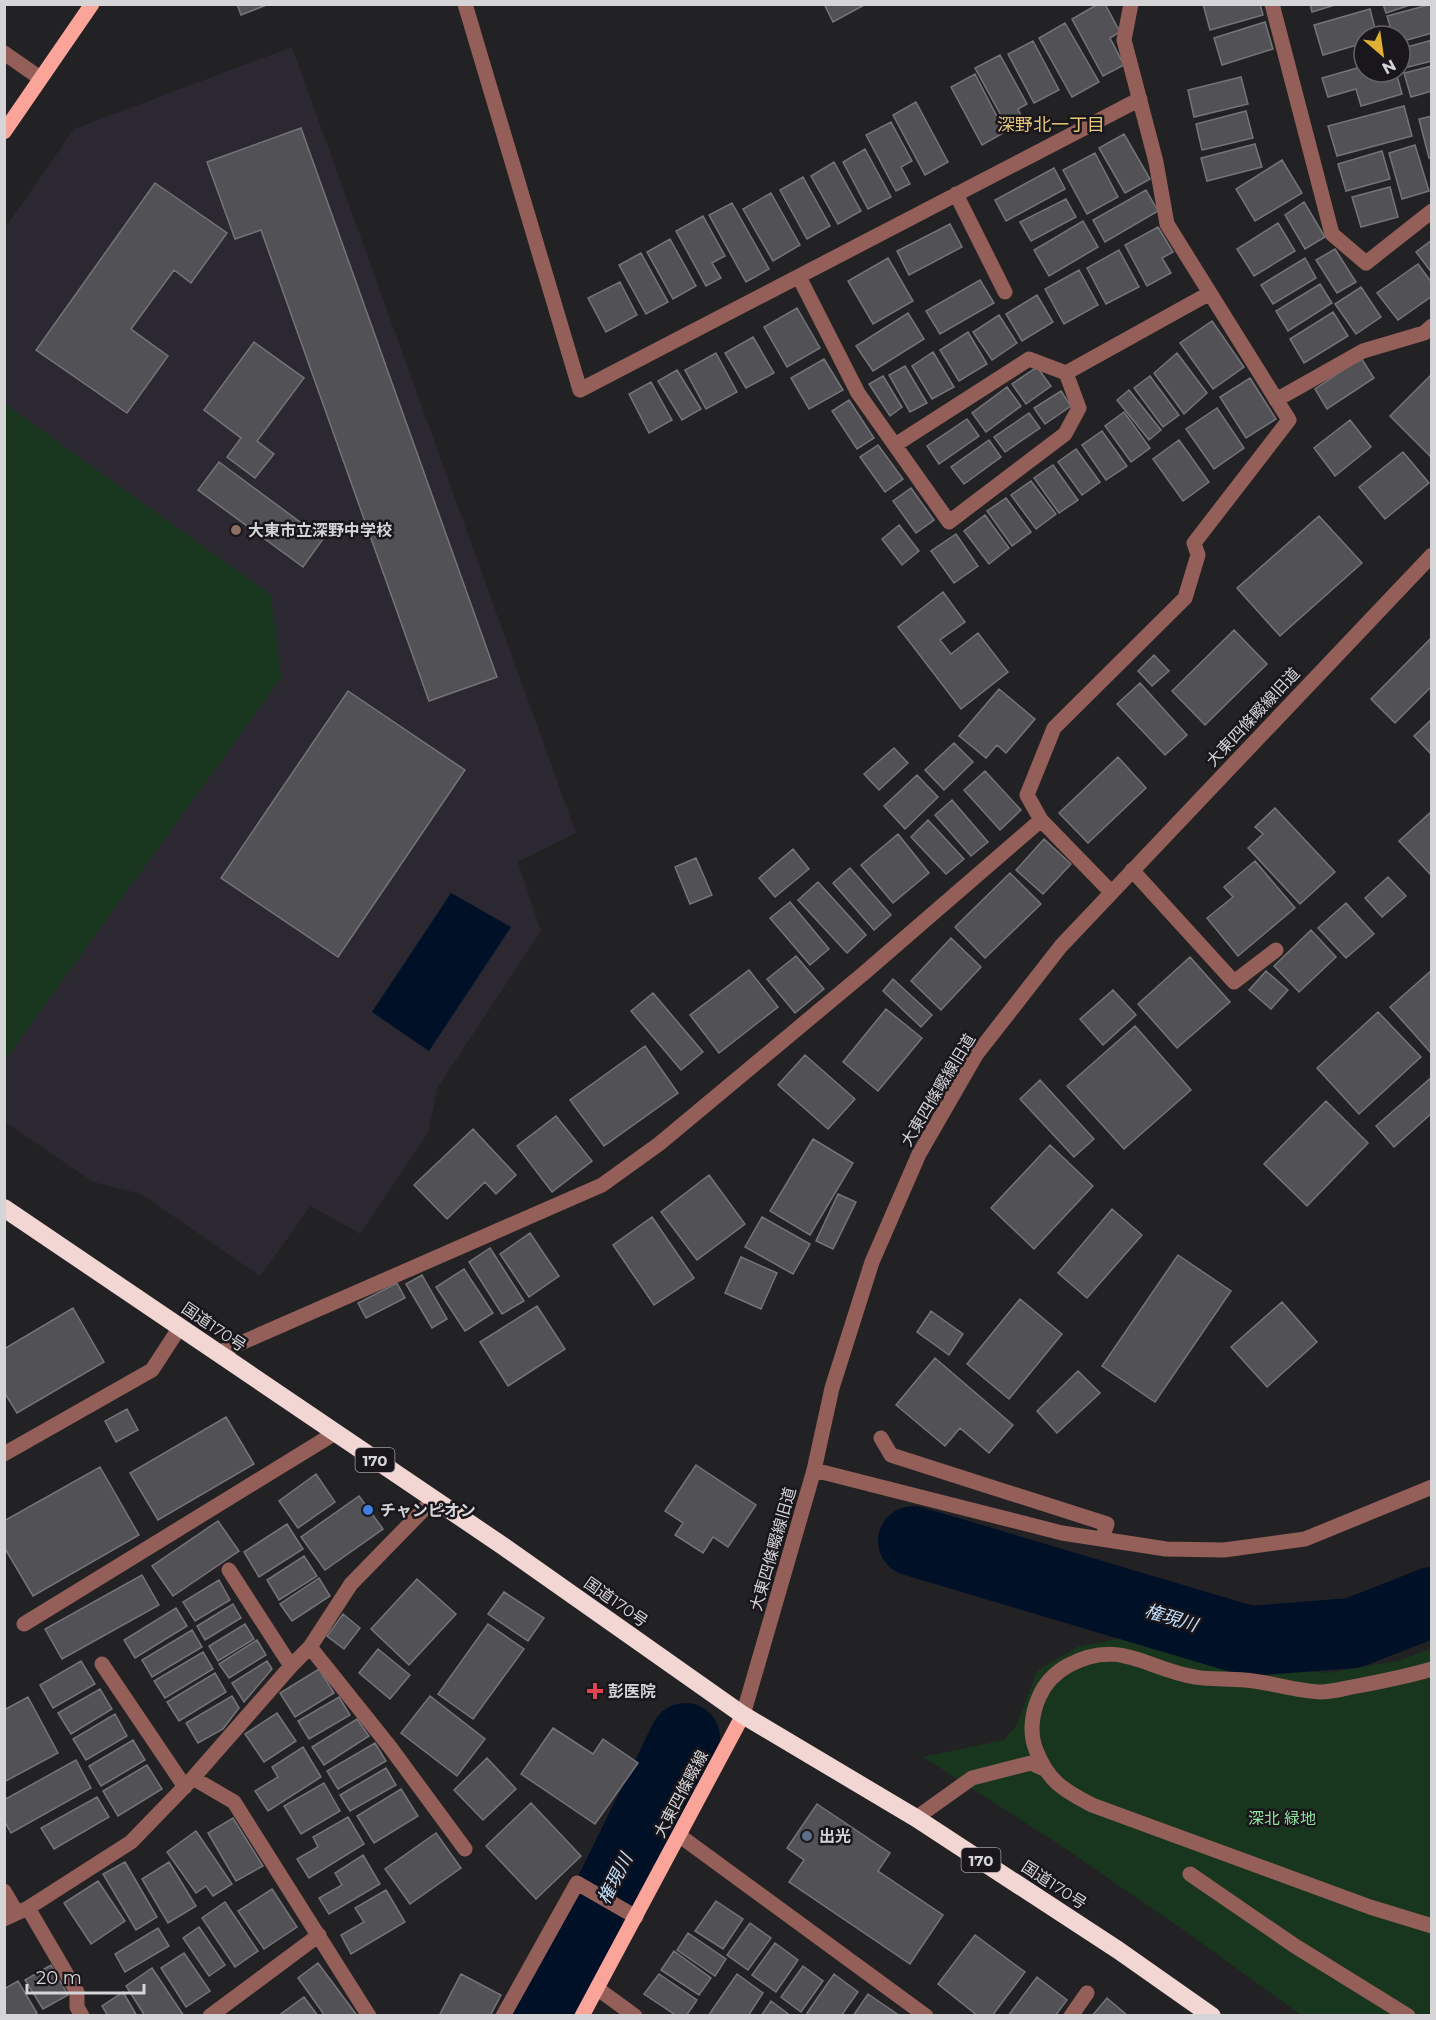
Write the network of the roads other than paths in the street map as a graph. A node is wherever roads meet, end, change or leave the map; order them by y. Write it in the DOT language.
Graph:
graph roads {
  1 [pos="92,4"];
  2 [pos="465,4"];
  3 [pos="1131,4"];
  4 [pos="1272,4"];
  5 [pos="4,53"];
  6 [pos="40,78"];
  7 [pos="1140,99"];
  8 [pos="4,132"];
  9 [pos="956,194"];
  10 [pos="1431,211"];
  11 [pos="799,277"];
  12 [pos="1005,292"];
  13 [pos="1210,293"];
  14 [pos="1431,327"];
  15 [pos="1066,373"];
  16 [pos="1276,400"];
  17 [pos="895,446"];
  18 [pos="1431,555"];
  19 [pos="1041,820"];
  20 [pos="1132,870"];
  21 [pos="1111,892"];
  22 [pos="1276,950"];
  23 [pos="4,1208"];
  24 [pos="180,1327"];
  25 [pos="219,1353"];
  26 [pos="335,1433"];
  27 [pos="880,1438"];
  28 [pos="4,1454"];
  29 [pos="814,1470"];
  30 [pos="1431,1487"];
  31 [pos="433,1500"];
  32 [pos="1102,1539"];
  33 [pos="229,1570"];
  34 [pos="24,1624"];
  35 [pos="310,1647"];
  36 [pos="102,1664"];
  37 [pos="291,1666"];
  38 [pos="1431,1669"];
  39 [pos="743,1715"];
  40 [pos="1044,1769"];
  41 [pos="189,1782"];
  42 [pos="916,1818"];
  43 [pos="680,1836"];
  44 [pos="465,1849"];
  45 [pos="1190,1874"];
  46 [pos="4,1891"];
  47 [pos="17,1913"];
  48 [pos="635,1916"];
  49 [pos="1431,1926"];
  50 [pos="319,1935"];
  51 [pos="598,1989"];
  52 [pos="1087,1993"];
  53 [pos="82,2016"];
  54 [pos="210,2016"];
  55 [pos="369,2016"];
  56 [pos="503,2016"];
  57 [pos="582,2016"];
  58 [pos="635,2016"];
  59 [pos="926,2016"];
  60 [pos="1071,2016"];
  61 [pos="1212,2016"];
  62 [pos="1408,2016"];
  1 -- 6 [label="main road"];
  2 -- 11 [label="street"];
  3 -- 7 [label="street"];
  4 -- 10 [label="street"];
  5 -- 6 [label="street"];
  6 -- 8 [label="main road"];
  7 -- 9 [label="street"];
  7 -- 13 [label="street"];
  9 -- 11 [label="street"];
  9 -- 12 [label="street"];
  11 -- 17 [label="street"];
  13 -- 15 [label="street"];
  13 -- 16 [label="street"];
  14 -- 16 [label="street"];
  15 -- 17 [label="street"];
  15 -- 17 [label="street"];
  16 -- 19 [label="street"];
  18 -- 20 [label="street, 大東四條畷線旧道"];
  19 -- 21 [label="street"];
  19 -- 25 [label="street"];
  20 -- 21 [label="street, 大東四條畷線旧道"];
  20 -- 22 [label="street"];
  21 -- 29 [label="street, 大東四條畷線旧道"];
  23 -- 24 [label="highway, 国道170号 / 170"];
  24 -- 25 [label="highway, 国道170号 / 170"];
  24 -- 28 [label="street"];
  25 -- 26 [label="highway, 国道170号 / 170"];
  26 -- 31 [label="highway, 国道170号 / 170"];
  26 -- 34 [label="street"];
  27 -- 32 [label="street"];
  29 -- 32 [label="street"];
  29 -- 39 [label="street, 大東四條畷線旧道"];
  30 -- 32 [label="street"];
  31 -- 35 [label="street"];
  31 -- 39 [label="highway, 国道170号 / 170"];
  33 -- 37 [label="street"];
  35 -- 37 [label="street"];
  35 -- 44 [label="street"];
  36 -- 41 [label="street"];
  37 -- 41 [label="street"];
  38 -- 40 [label="street"];
  39 -- 42 [label="highway, 国道170号 / 170"];
  39 -- 43 [label="main road, 大東四條畷線"];
  40 -- 42 [label="street"];
  40 -- 49 [label="street"];
  41 -- 47 [label="street"];
  41 -- 50 [label="street"];
  42 -- 61 [label="highway, 国道170号 / 170"];
  43 -- 48 [label="main road, 大東四條畷線"];
  43 -- 59 [label="street"];
  45 -- 62 [label="street"];
  46 -- 47 [label="street"];
  47 -- 53 [label="street"];
  48 -- 51 [label="main road, 大東四條畷線"];
  48 -- 56 [label="street"];
  50 -- 54 [label="street"];
  50 -- 55 [label="street"];
  51 -- 57 [label="main road, 大東四條畷線"];
  51 -- 58 [label="street"];
  52 -- 60 [label="street"];
}
